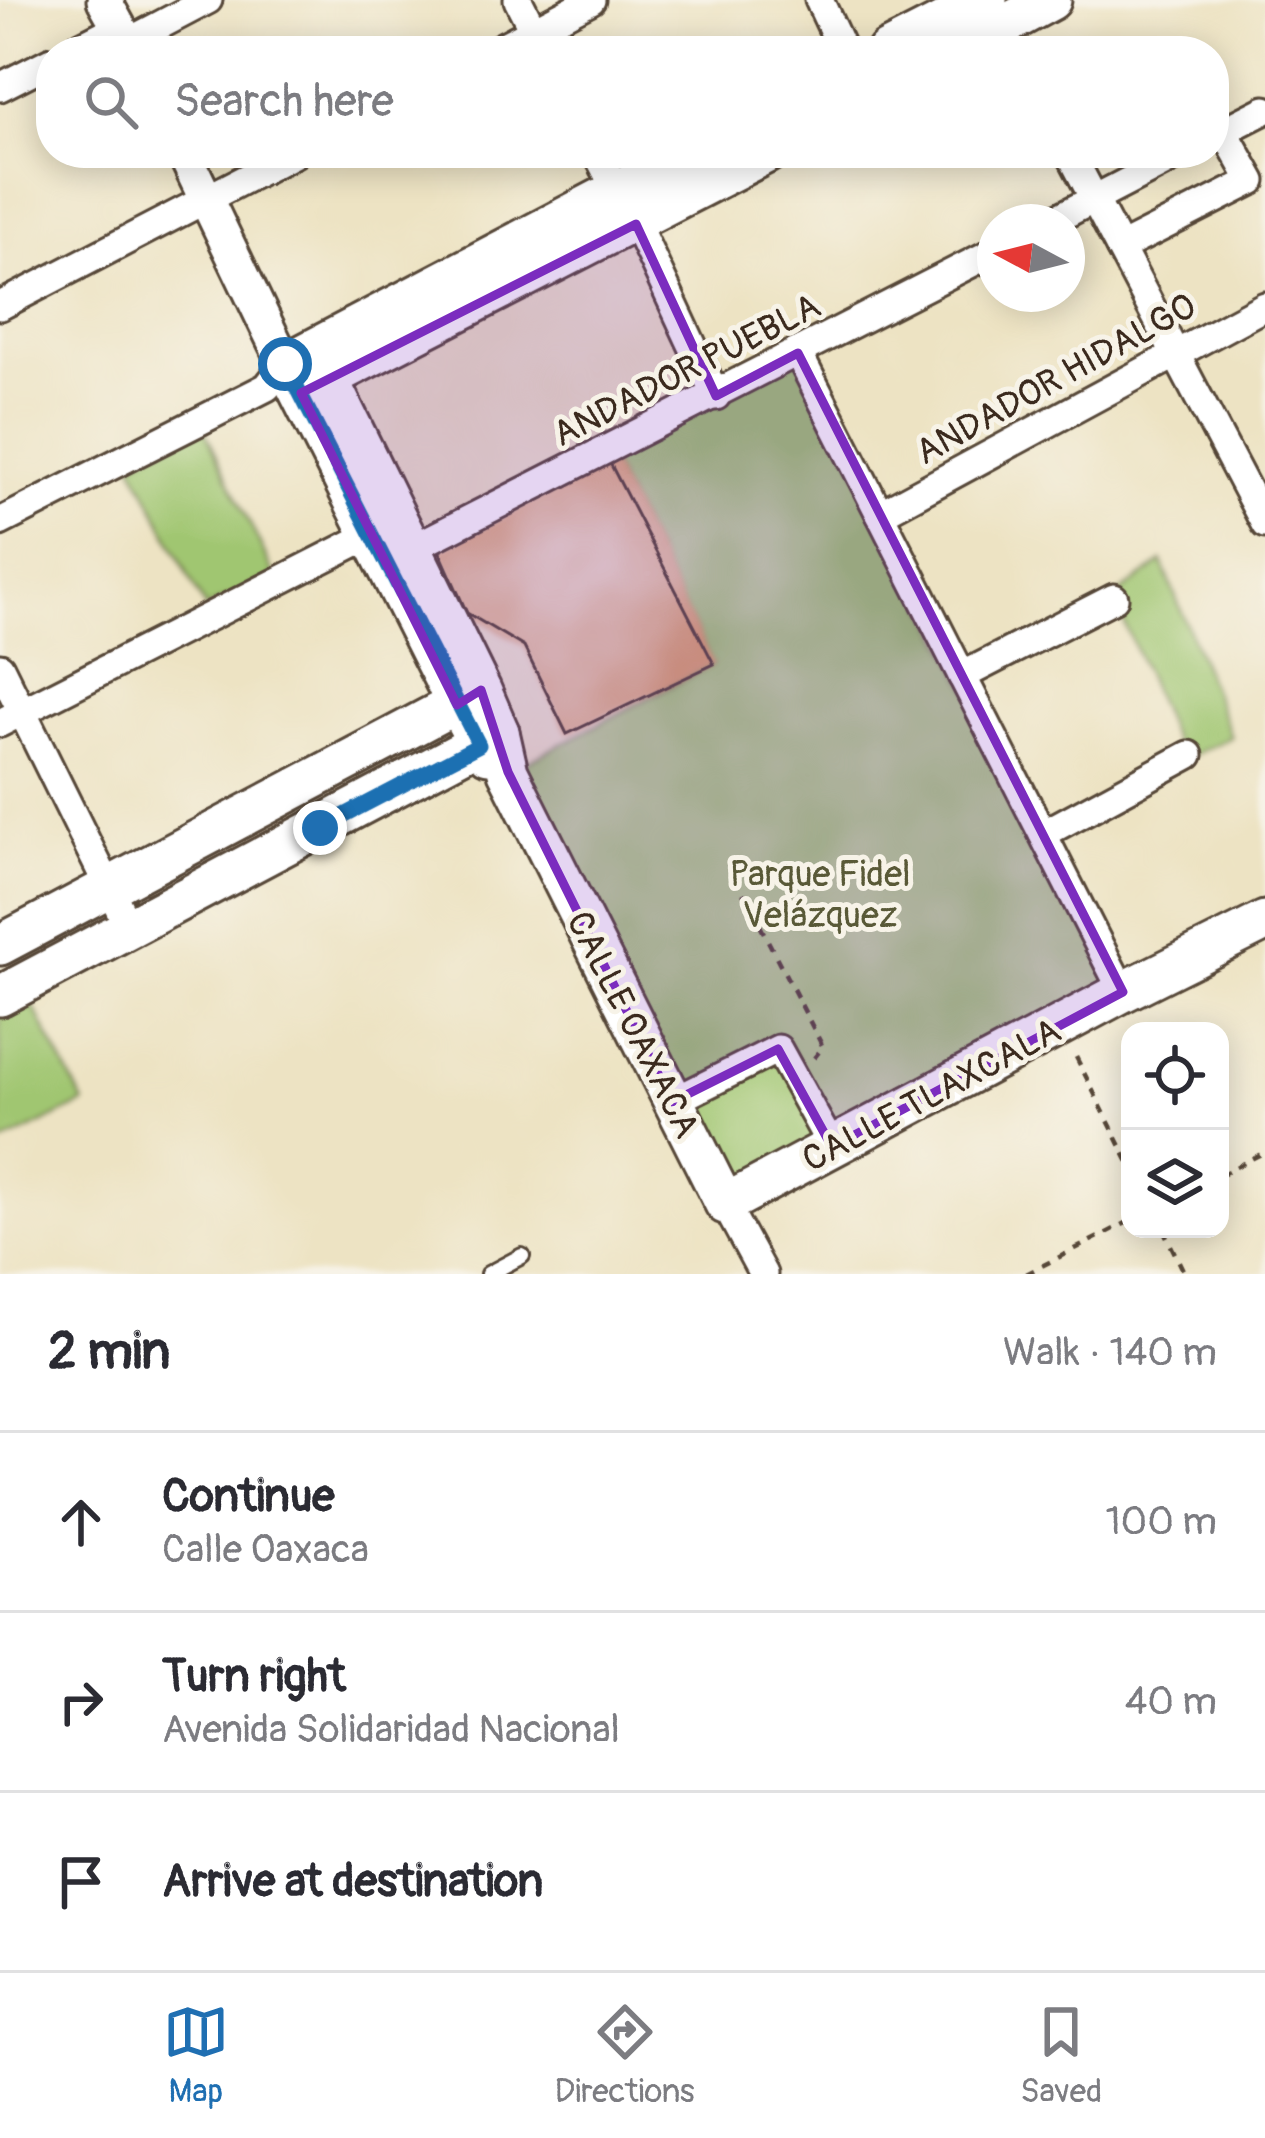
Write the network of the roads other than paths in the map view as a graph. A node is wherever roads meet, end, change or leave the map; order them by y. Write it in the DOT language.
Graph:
graph roads {
  1 [pos="208,0"];
  2 [pos="518,0"];
  3 [pos="591,0"];
  4 [pos="819,0"];
  5 [pos="1016,12"];
  6 [pos="120,30"];
  7 [pos="536,36"];
  8 [pos="545,36"];
  9 [pos="836,36"];
  10 [pos="937,36"];
  11 [pos="980,36"];
  12 [pos="36,69"];
  13 [pos="0,87"];
  14 [pos="1265,110"];
  15 [pos="1229,129"];
  16 [pos="1229,148"];
  17 [pos="191,168"];
  18 [pos="265,168"];
  19 [pos="605,168"];
  20 [pos="671,168"];
  21 [pos="728,168"];
  22 [pos="1078,168"];
  23 [pos="1155,168"];
  24 [pos="206,198"];
  25 [pos="1095,200"];
  26 [pos="1085,205"];
  27 [pos="626,207"];
  28 [pos="1120,248"];
  29 [pos="977,260"];
  30 [pos="0,306"];
  31 [pos="1265,306"];
  32 [pos="1174,352"];
  33 [pos="798,353"];
  34 [pos="299,374"];
  35 [pos="716,396"];
  36 [pos="880,514"];
  37 [pos="0,522"];
  38 [pos="1265,523"];
  39 [pos="373,534"];
  40 [pos="409,550"];
  41 [pos="1114,598"];
  42 [pos="0,667"];
  43 [pos="962,676"];
  44 [pos="469,698"];
  45 [pos="11,718"];
  46 [pos="489,738"];
  47 [pos="1189,755"];
  48 [pos="1043,834"];
  49 [pos="107,888"];
  50 [pos="1265,921"];
  51 [pos="129,928"];
  52 [pos="0,944"];
  53 [pos="1123,992"];
  54 [pos="0,996"];
  55 [pos="671,1102"];
  56 [pos="832,1147"];
  57 [pos="725,1204"];
  58 [pos="522,1256"];
  59 [pos="488,1274"];
  60 [pos="763,1274"];
  1 -- 6 [label="street"];
  2 -- 7 [label="street"];
  3 -- 8 [label="street"];
  4 -- 9 [label="street"];
  5 -- 10 [label="main road"];
  5 -- 11 [label="main road"];
  12 -- 13 [label="street"];
  14 -- 15 [label="street"];
  16 -- 28 [label="street"];
  17 -- 24 [label="street, CALLE OAXACA"];
  18 -- 24 [label="street"];
  19 -- 27 [label="street"];
  20 -- 27 [label="main road"];
  21 -- 27 [label="main road"];
  22 -- 25 [label="street"];
  23 -- 25 [label="street"];
  24 -- 30 [label="street"];
  24 -- 34 [label="street, CALLE OAXACA"];
  25 -- 26 [label="street"];
  25 -- 28 [label="street"];
  27 -- 34 [label="main road"];
  27 -- 35 [label="street"];
  28 -- 32 [label="street"];
  29 -- 33 [label="street, ANDADOR PUEBLA"];
  31 -- 32 [label="street, ANDADOR HIDALGO"];
  32 -- 36 [label="street, ANDADOR HIDALGO"];
  32 -- 38 [label="street"];
  33 -- 35 [label="street, ANDADOR PUEBLA"];
  33 -- 36 [label="street"];
  34 -- 37 [label="street"];
  34 -- 39 [label="main road, CALLE OAXACA"];
  34 -- 40 [label="main road, CALLE OAXACA"];
  35 -- 40 [label="street, ANDADOR PUEBLA"];
  36 -- 43 [label="street"];
  39 -- 44 [label="main road, CALLE OAXACA"];
  39 -- 45 [label="street"];
  40 -- 44 [label="main road, CALLE OAXACA"];
  41 -- 43 [label="street"];
  42 -- 45 [label="street"];
  43 -- 48 [label="street"];
  44 -- 46 [label="main road, CALLE OAXACA"];
  44 -- 49 [label="main road"];
  45 -- 49 [label="street"];
  46 -- 51 [label="main road"];
  46 -- 55 [label="main road, CALLE OAXACA"];
  47 -- 48 [label="street"];
  48 -- 53 [label="street"];
  49 -- 51 [label="street"];
  49 -- 52 [label="main road"];
  50 -- 53 [label="main road, CALLE TLAXCALA"];
  51 -- 54 [label="main road"];
  53 -- 56 [label="main road, CALLE TLAXCALA"];
  55 -- 56 [label="street"];
  55 -- 57 [label="main road, CALLE OAXACA"];
  56 -- 57 [label="main road, CALLE TLAXCALA"];
  57 -- 60 [label="street, CALLE OAXACA"];
  58 -- 59 [label="lane"];
}
